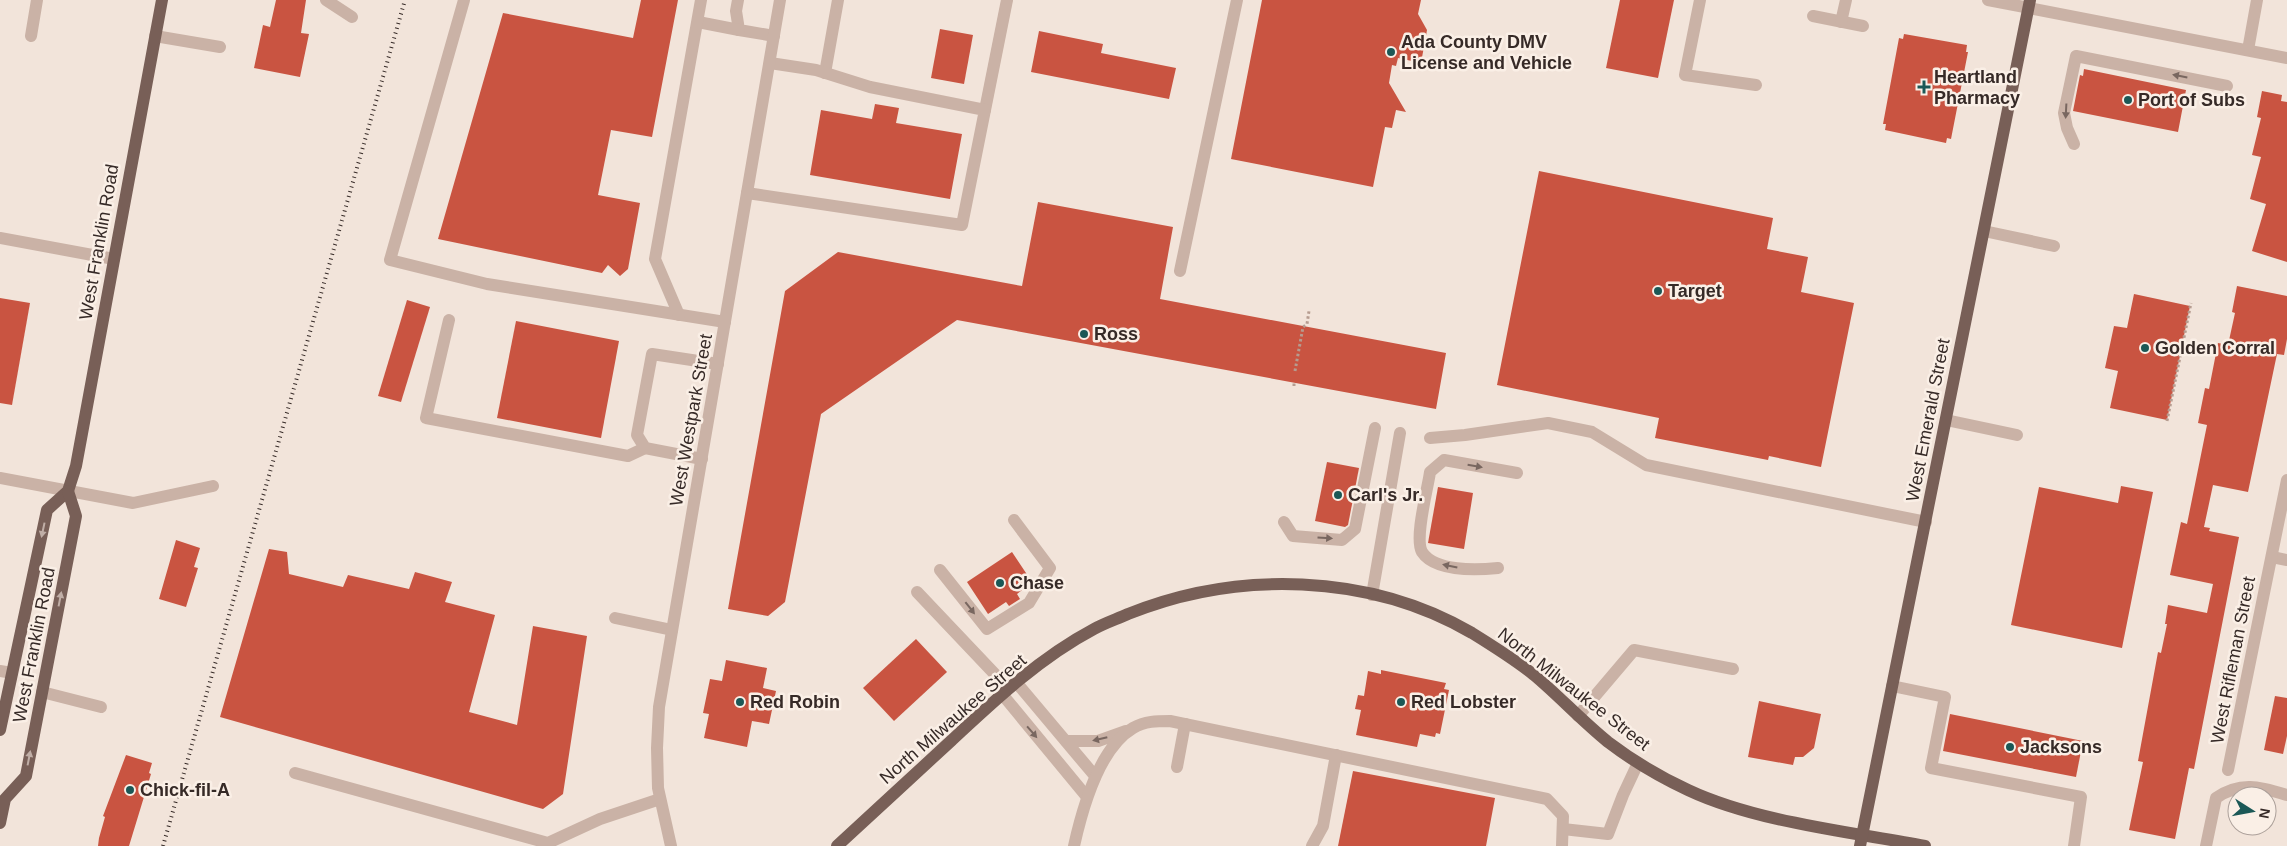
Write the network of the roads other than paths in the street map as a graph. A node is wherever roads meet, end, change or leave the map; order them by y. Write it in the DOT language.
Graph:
graph roads {
  1 [pos="37,0"];
  2 [pos="162,0"];
  3 [pos="326,0"];
  4 [pos="464,0"];
  5 [pos="700,0"];
  6 [pos="738,0"];
  7 [pos="780,0"];
  8 [pos="838,0"];
  9 [pos="1007,0"];
  10 [pos="1237,0"];
  11 [pos="1700,0"];
  12 [pos="1846,0"];
  13 [pos="1988,0"];
  14 [pos="2257,0"];
  15 [pos="2029,4"];
  16 [pos="1813,16"];
  17 [pos="352,17"];
  18 [pos="698,22"];
  19 [pos="1841,22"];
  20 [pos="1863,26"];
  21 [pos="739,30"];
  22 [pos="31,36"];
  23 [pos="155,36"];
  24 [pos="774,36"];
  25 [pos="220,47"];
  26 [pos="2248,50"];
  27 [pos="2287,58"];
  28 [pos="770,62"];
  29 [pos="824,73"];
  30 [pos="1756,86"];
  31 [pos="2228,86"];
  32 [pos="985,110"];
  33 [pos="2074,144"];
  34 [pos="747,193"];
  35 [pos="1984,230"];
  36 [pos="0,238"];
  37 [pos="2054,246"];
  38 [pos="114,259"];
  39 [pos="1180,270"];
  40 [pos="679,315"];
  41 [pos="449,320"];
  42 [pos="725,322"];
  43 [pos="718,364"];
  44 [pos="1946,420"];
  45 [pos="1374,428"];
  46 [pos="1400,433"];
  47 [pos="2017,435"];
  48 [pos="1430,438"];
  49 [pos="645,448"];
  50 [pos="702,459"];
  51 [pos="1516,473"];
  52 [pos="0,478"];
  53 [pos="2287,480"];
  54 [pos="213,486"];
  55 [pos="68,491"];
  56 [pos="1014,520"];
  57 [pos="1284,522"];
  58 [pos="1926,522"];
  59 [pos="2272,557"];
  60 [pos="2287,560"];
  61 [pos="1498,568"];
  62 [pos="940,570"];
  63 [pos="918,592"];
  64 [pos="1372,595"];
  65 [pos="615,618"];
  66 [pos="672,630"];
  67 [pos="1733,669"];
  68 [pos="6,672"];
  69 [pos="1892,686"];
  70 [pos="1009,688"];
  71 [pos="42,692"];
  72 [pos="3,698"];
  73 [pos="101,707"];
  74 [pos="1578,716"];
  75 [pos="1185,724"];
  76 [pos="1133,728"];
  77 [pos="0,730"];
  78 [pos="1066,741"];
  79 [pos="1336,755"];
  80 [pos="1638,763"];
  81 [pos="1177,767"];
  82 [pos="2228,770"];
  83 [pos="295,772"];
  84 [pos="1095,776"];
  85 [pos="3,793"];
  86 [pos="2287,794"];
  87 [pos="1088,797"];
  88 [pos="660,799"];
  89 [pos="0,823"];
  90 [pos="1563,829"];
  91 [pos="1861,840"];
  92 [pos="671,846"];
  93 [pos="837,846"];
  94 [pos="1074,846"];
  95 [pos="1312,846"];
  96 [pos="1562,846"];
  97 [pos="1925,846"];
  98 [pos="2074,846"];
  99 [pos="2206,846"];
  1 -- 22 [label="street"];
  2 -- 23 [label="main road, West Franklin Road"];
  3 -- 17 [label="street"];
  4 -- 40 [label="street"];
  5 -- 18 [label="street"];
  6 -- 21 [label="street"];
  7 -- 24 [label="street, West Westpark Street"];
  8 -- 29 [label="street"];
  9 -- 32 [label="street"];
  10 -- 39 [label="street"];
  11 -- 30 [label="street"];
  12 -- 19 [label="street"];
  13 -- 15 [label="street"];
  14 -- 26 [label="street"];
  15 -- 26 [label="street"];
  15 -- 35 [label="main road, West Emerald Street"];
  16 -- 19 [label="street"];
  18 -- 21 [label="street"];
  18 -- 40 [label="street"];
  19 -- 20 [label="street"];
  21 -- 24 [label="street"];
  23 -- 25 [label="street"];
  23 -- 38 [label="main road, West Franklin Road"];
  24 -- 28 [label="street, West Westpark Street"];
  26 -- 27 [label="street"];
  28 -- 29 [label="street"];
  28 -- 34 [label="street, West Westpark Street"];
  29 -- 32 [label="street"];
  31 -- 33 [label="street, one-way"];
  32 -- 34 [label="street"];
  34 -- 42 [label="street, West Westpark Street"];
  35 -- 37 [label="street"];
  35 -- 44 [label="main road, West Emerald Street"];
  36 -- 38 [label="street"];
  38 -- 55 [label="main road, West Franklin Road"];
  40 -- 42 [label="street"];
  41 -- 49 [label="street"];
  42 -- 43 [label="street, West Westpark Street"];
  43 -- 49 [label="street"];
  43 -- 50 [label="street, West Westpark Street"];
  44 -- 47 [label="street"];
  44 -- 58 [label="main road, West Emerald Street"];
  57 -- 45 [label="street, one-way"];
  46 -- 64 [label="street"];
  48 -- 58 [label="street"];
  49 -- 50 [label="street"];
  50 -- 66 [label="street, West Westpark Street"];
  61 -- 51 [label="street, one-way"];
  52 -- 55 [label="street"];
  53 -- 59 [label="street, West Rifleman Street"];
  54 -- 55 [label="street"];
  55 -- 68 [label="main road, West Franklin Road, one-way"];
  71 -- 55 [label="main road, West Franklin Road, one-way"];
  62 -- 56 [label="street, one-way"];
  58 -- 69 [label="main road, West Emerald Street"];
  59 -- 60 [label="street, West Rifleman Street"];
  59 -- 82 [label="street, West Rifleman Street"];
  63 -- 70 [label="street"];
  64 -- 70 [label="main road, North Milwaukee Street"];
  64 -- 74 [label="main road, North Milwaukee Street"];
  65 -- 66 [label="street"];
  66 -- 88 [label="street, West Westpark Street"];
  67 -- 74 [label="street"];
  68 -- 72 [label="main road, West Franklin Road"];
  69 -- 91 [label="main road, West Emerald Street"];
  69 -- 98 [label="street"];
  70 -- 78 [label="street"];
  70 -- 87 [label="street, one-way"];
  70 -- 93 [label="main road, North Milwaukee Street"];
  71 -- 73 [label="street"];
  85 -- 71 [label="main road, West Franklin Road, one-way"];
  72 -- 77 [label="main road, West Franklin Road"];
  74 -- 80 [label="main road, North Milwaukee Street"];
  75 -- 76 [label="street"];
  75 -- 79 [label="street"];
  75 -- 81 [label="street"];
  76 -- 78 [label="street, one-way"];
  76 -- 84 [label="street"];
  78 -- 84 [label="street"];
  79 -- 90 [label="street"];
  79 -- 95 [label="street"];
  80 -- 90 [label="street"];
  80 -- 91 [label="main road, North Milwaukee Street"];
  83 -- 88 [label="street"];
  84 -- 87 [label="street"];
  85 -- 89 [label="main road, West Franklin Road"];
  86 -- 99 [label="street"];
  87 -- 94 [label="street"];
  88 -- 92 [label="street, West Westpark Street"];
  90 -- 96 [label="street"];
  91 -- 97 [label="main road, North Milwaukee Street"];
}
